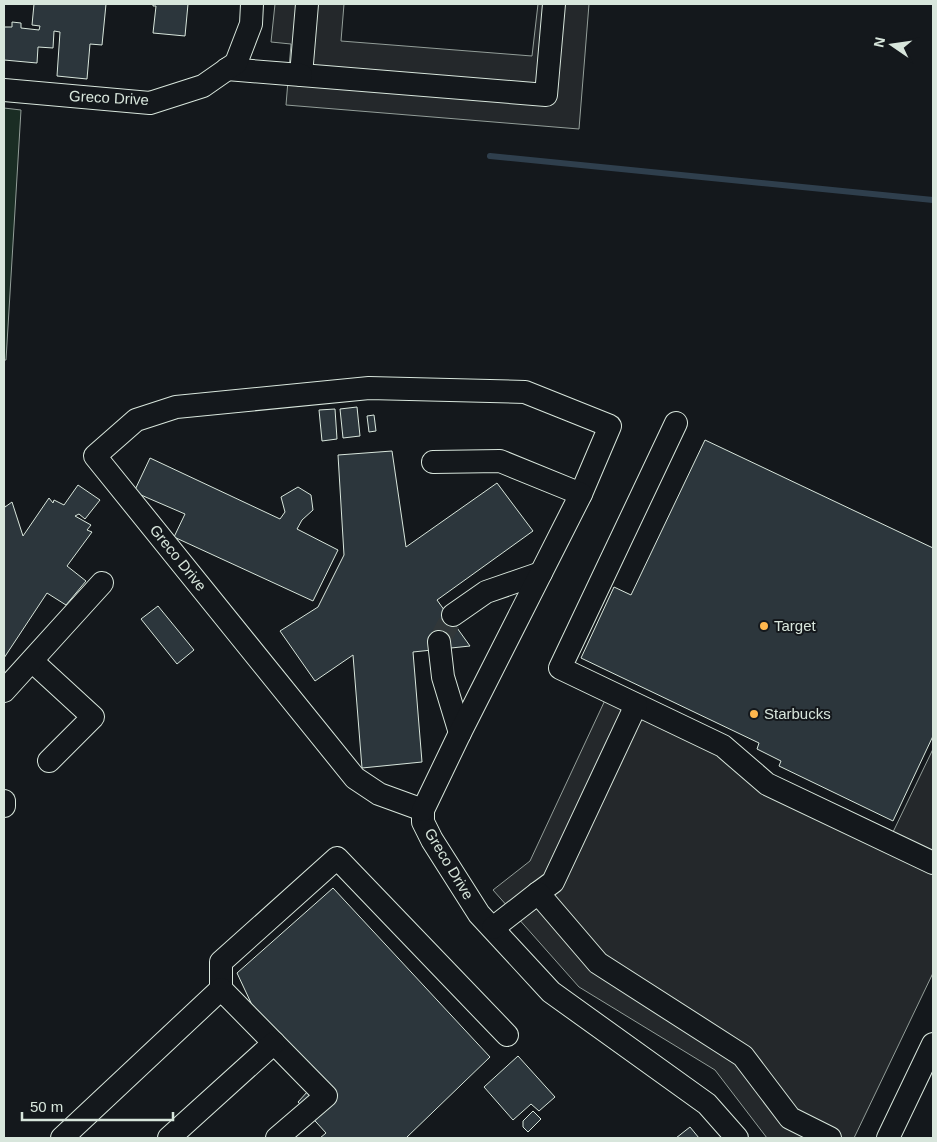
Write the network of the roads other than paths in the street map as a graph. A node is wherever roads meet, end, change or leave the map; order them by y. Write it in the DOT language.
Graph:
graph roads {
  1 [pos="252,4"];
  2 [pos="307,4"];
  3 [pos="554,4"];
  4 [pos="232,66"];
  5 [pos="301,75"];
  6 [pos="4,90"];
  7 [pos="676,423"];
  8 [pos="434,462"];
  9 [pos="581,494"];
  10 [pos="541,573"];
  11 [pos="102,583"];
  12 [pos="453,615"];
  13 [pos="439,642"];
  14 [pos="32,660"];
  15 [pos="4,691"];
  16 [pos="636,705"];
  17 [pos="460,733"];
  18 [pos="48,761"];
  19 [pos="4,801"];
  20 [pos="4,806"];
  21 [pos="423,810"];
  22 [pos="933,863"];
  23 [pos="538,893"];
  24 [pos="493,928"];
  25 [pos="221,990"];
  26 [pos="507,1035"];
  27 [pos="274,1043"];
  28 [pos="933,1044"];
  29 [pos="62,1138"];
  30 [pos="170,1138"];
  31 [pos="277,1138"];
  32 [pos="737,1138"];
  33 [pos="830,1138"];
  34 [pos="888,1138"];
  1 -- 4 [label="street"];
  2 -- 5 [label="street"];
  3 -- 5 [label="street"];
  4 -- 5 [label="street"];
  4 -- 6 [label="street, Greco Drive"];
  7 -- 16 [label="street"];
  8 -- 9 [label="street"];
  9 -- 10 [label="street"];
  9 -- 21 [label="street, Greco Drive"];
  10 -- 12 [label="street"];
  10 -- 17 [label="street"];
  11 -- 14 [label="street"];
  13 -- 17 [label="street"];
  14 -- 15 [label="street"];
  14 -- 18 [label="street"];
  16 -- 22 [label="street"];
  16 -- 23 [label="street"];
  17 -- 21 [label="street"];
  19 -- 20 [label="street"];
  21 -- 24 [label="street, Greco Drive"];
  23 -- 24 [label="street"];
  23 -- 33 [label="street"];
  24 -- 32 [label="street, Greco Drive"];
  25 -- 26 [label="street"];
  25 -- 27 [label="street"];
  25 -- 29 [label="street"];
  27 -- 30 [label="street"];
  27 -- 31 [label="street"];
  28 -- 34 [label="street"];
}
